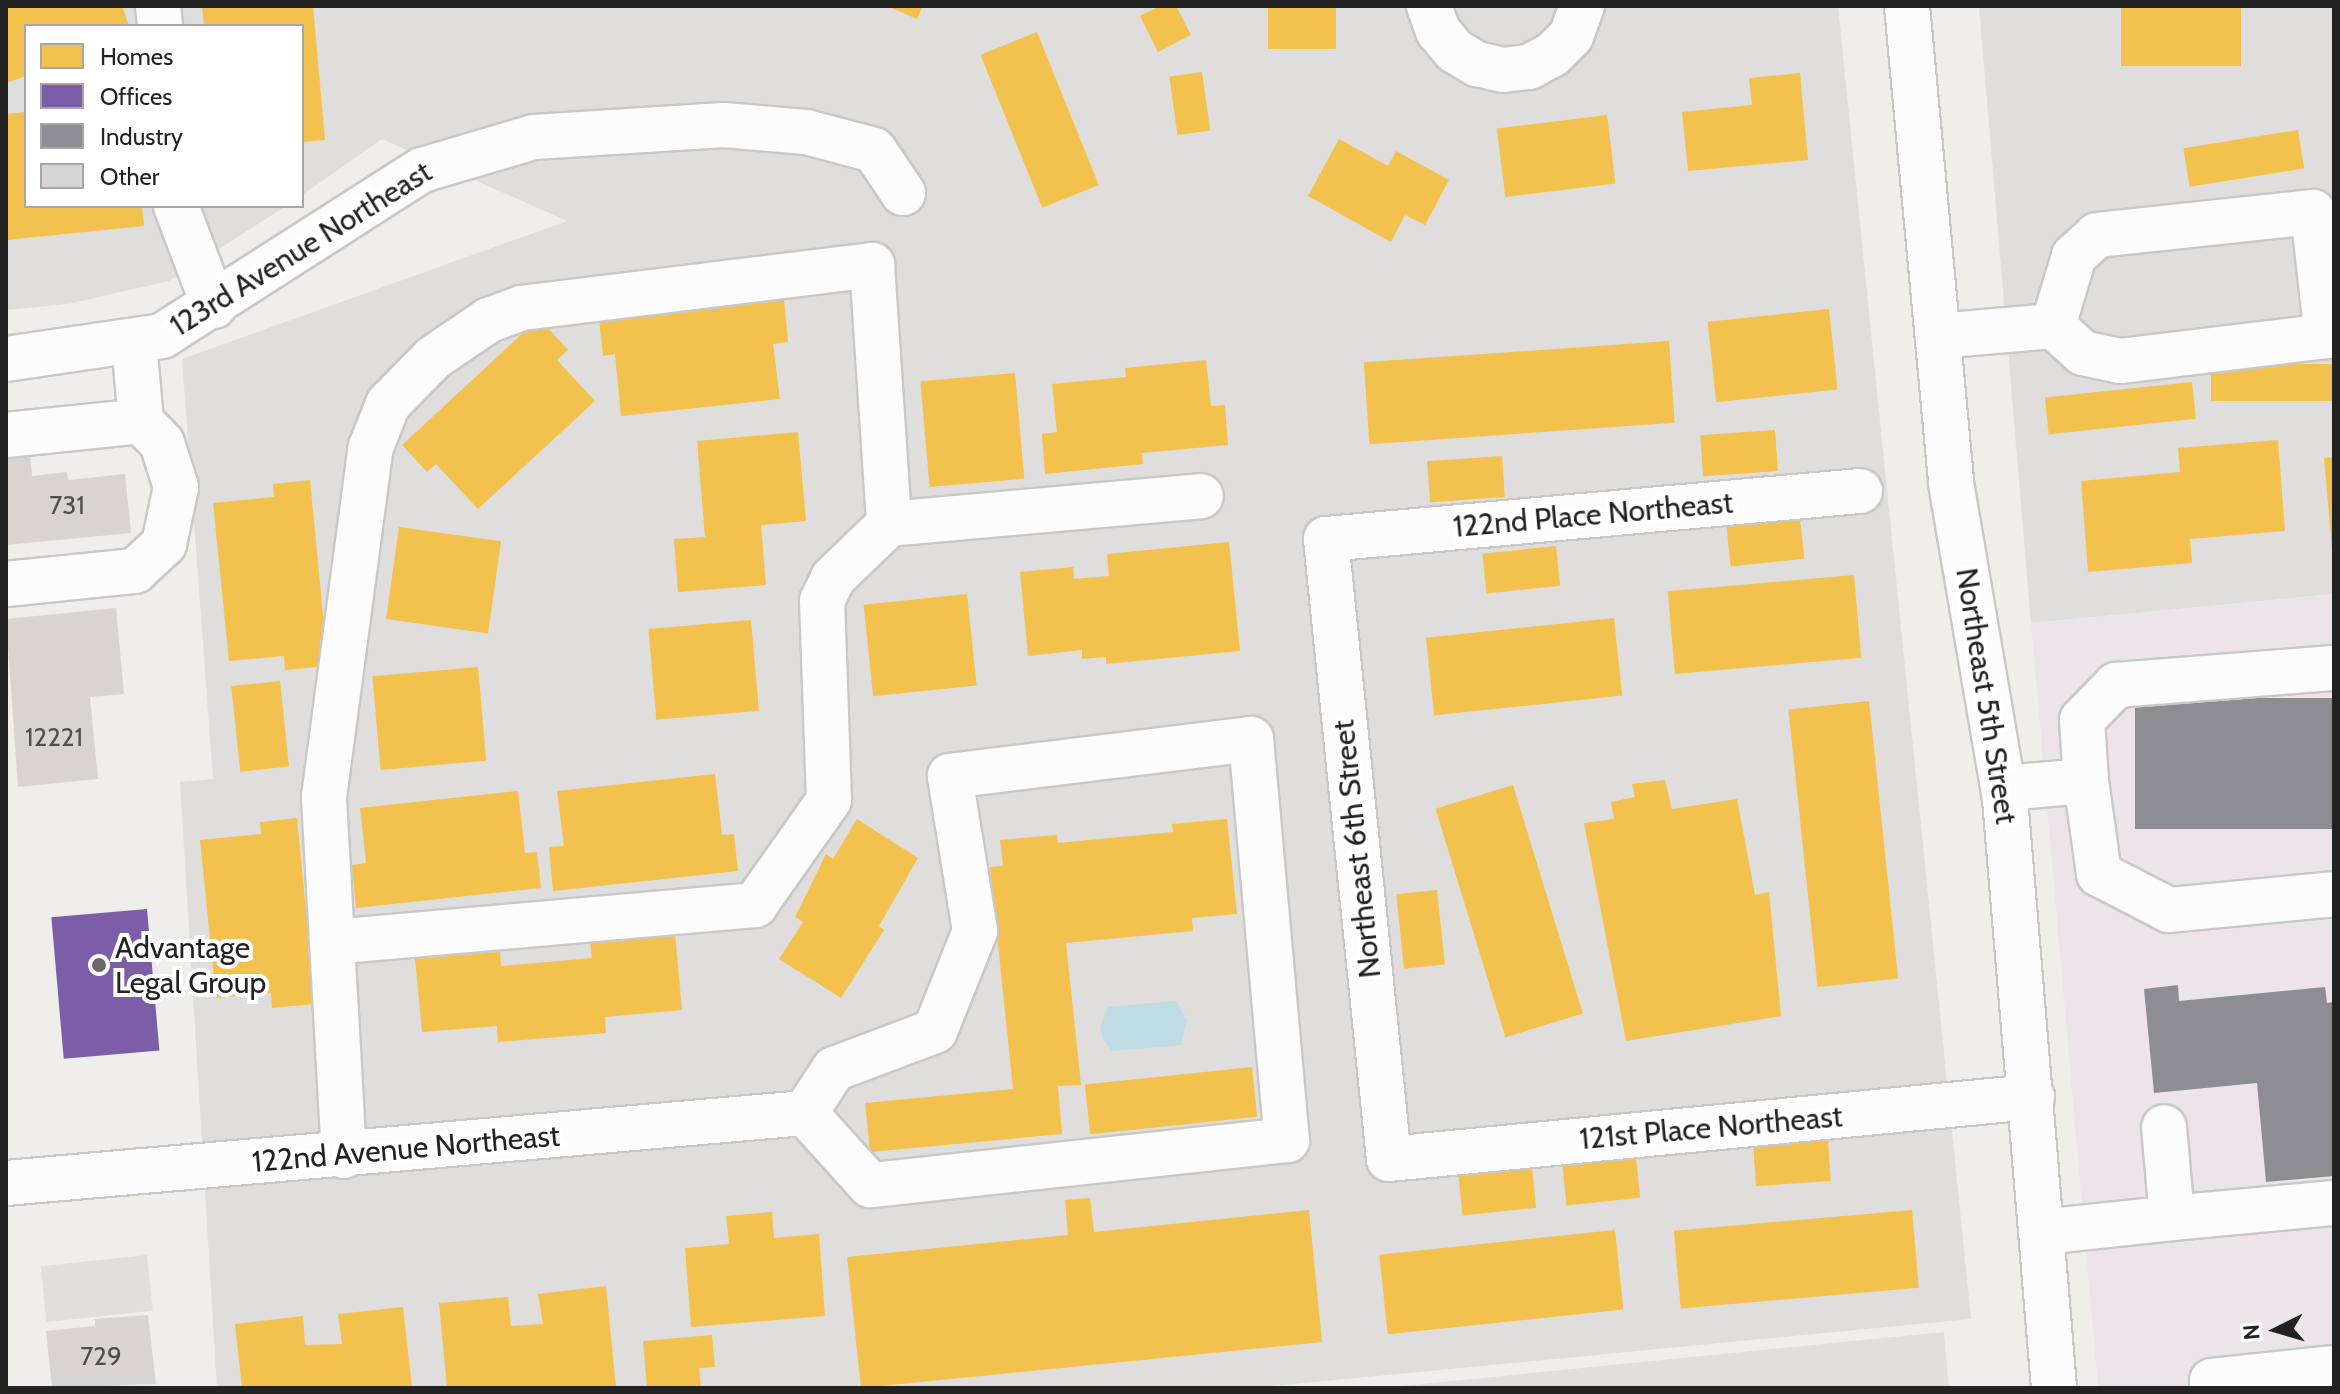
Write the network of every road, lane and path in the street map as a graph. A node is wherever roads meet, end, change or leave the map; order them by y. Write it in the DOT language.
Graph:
graph roads {
  1 [pos="1429,6"];
  2 [pos="1582,6"];
  3 [pos="1907,6"];
  4 [pos="903,193"];
  5 [pos="177,208"];
  6 [pos="214,306"];
  7 [pos="2053,326"];
  8 [pos="1938,336"];
  9 [pos="134,342"];
  10 [pos="6,359"];
  11 [pos="141,421"];
  12 [pos="6,435"];
  13 [pos="1860,491"];
  14 [pos="1201,496"];
  15 [pos="889,524"];
  16 [pos="1326,539"];
  17 [pos="6,584"];
  18 [pos="2334,668"];
  19 [pos="2086,781"];
  20 [pos="2004,788"];
  21 [pos="2334,894"];
  22 [pos="332,942"];
  23 [pos="2032,1097"];
  24 [pos="805,1113"];
  25 [pos="2164,1127"];
  26 [pos="344,1156"];
  27 [pos="1389,1159"];
  28 [pos="6,1183"];
  29 [pos="2334,1203"];
  30 [pos="2172,1218"];
  31 [pos="2042,1232"];
  32 [pos="2334,1368"];
  33 [pos="2054,1388"];
  34 [pos="2212,1388"];
  1 -- 2 [label="street"];
  3 -- 8 [label="street, Northeast 5th Street"];
  4 -- 6 [label="street, 123rd Avenue Northeast"];
  5 -- 6 [label="street"];
  6 -- 9 [label="street, 123rd Avenue Northeast"];
  7 -- 7 [label="street"];
  7 -- 8 [label="street"];
  8 -- 20 [label="street, Northeast 5th Street"];
  9 -- 10 [label="street, 123rd Avenue Northeast"];
  9 -- 11 [label="street"];
  11 -- 12 [label="street"];
  11 -- 17 [label="street"];
  13 -- 16 [label="street, 122nd Place Northeast"];
  14 -- 15 [label="street"];
  15 -- 22 [label="street"];
  15 -- 22 [label="street"];
  16 -- 27 [label="street, Northeast 6th Street"];
  18 -- 19 [label="street"];
  19 -- 20 [label="street"];
  19 -- 21 [label="street"];
  20 -- 23 [label="street, Northeast 5th Street"];
  22 -- 26 [label="street"];
  23 -- 27 [label="street, 121st Place Northeast"];
  23 -- 31 [label="street, Northeast 5th Street"];
  24 -- 24 [label="street"];
  24 -- 26 [label="street, 122nd Avenue Northeast"];
  25 -- 30 [label="street"];
  26 -- 28 [label="street, 122nd Avenue Northeast"];
  29 -- 30 [label="street"];
  30 -- 31 [label="street"];
  31 -- 33 [label="street, Northeast 5th Street"];
  32 -- 34 [label="street"];
}
